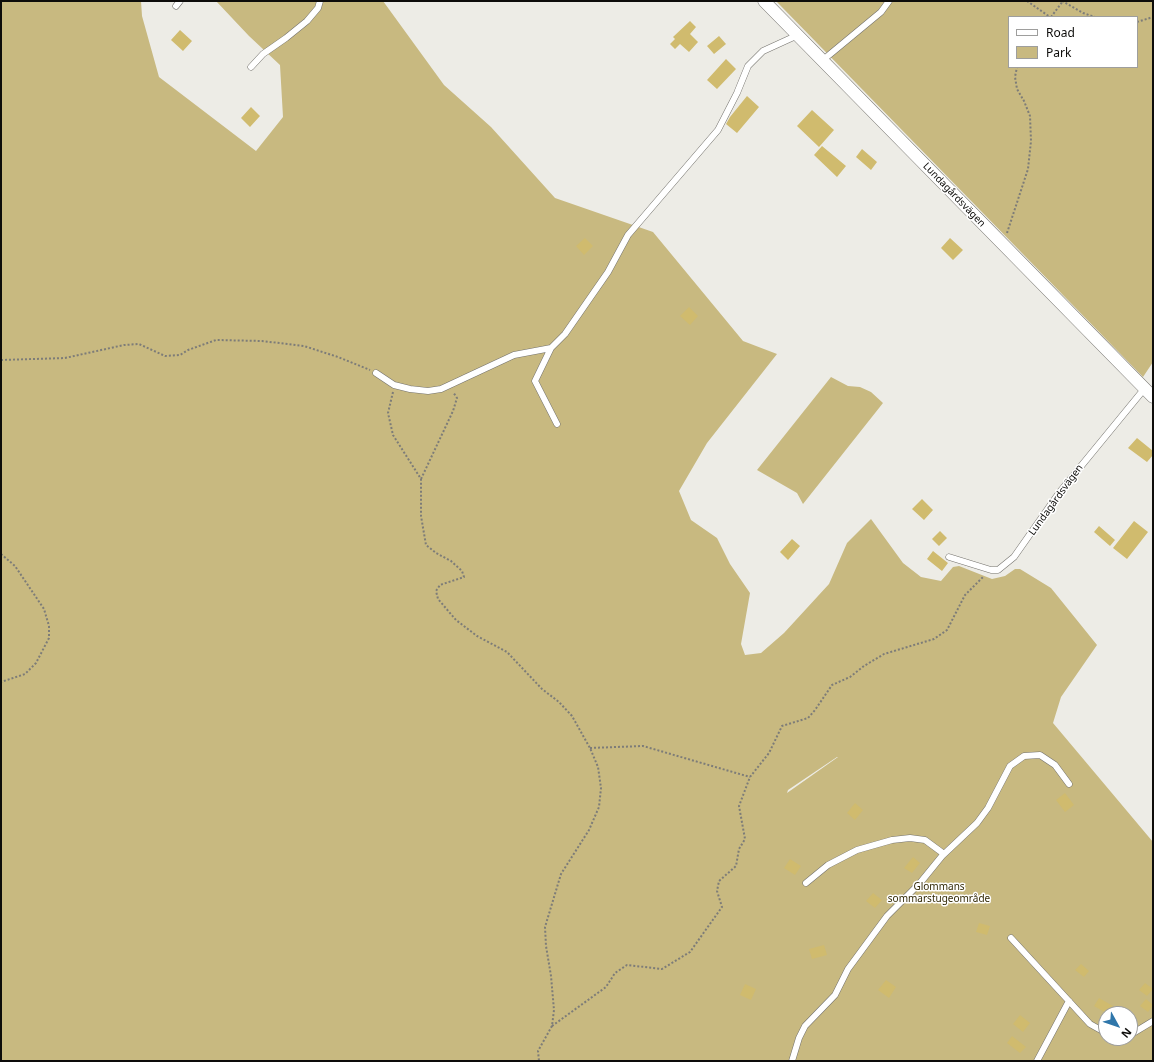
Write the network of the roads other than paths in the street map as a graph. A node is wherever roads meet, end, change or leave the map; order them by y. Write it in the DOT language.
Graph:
graph roads {
  1 [pos="320,1"];
  2 [pos="764,1"];
  3 [pos="889,1"];
  4 [pos="798,35"];
  5 [pos="823,60"];
  6 [pos="251,67"];
  7 [pos="551,348"];
  8 [pos="376,373"];
  9 [pos="1149,392"];
  10 [pos="557,424"];
  11 [pos="949,557"];
  12 [pos="1070,784"];
  13 [pos="944,854"];
  14 [pos="806,883"];
  15 [pos="1011,938"];
  16 [pos="1069,1001"];
  17 [pos="1153,1021"];
  18 [pos="1098,1028"];
  19 [pos="1138,1030"];
  20 [pos="792,1061"];
  21 [pos="1037,1061"];
  1 -- 6 [label="lane"];
  2 -- 4 [label="street, Lundagårdsvägen"];
  3 -- 5 [label="lane"];
  4 -- 5 [label="street, Lundagårdsvägen"];
  4 -- 7 [label="lane"];
  5 -- 9 [label="street, Lundagårdsvägen"];
  7 -- 8 [label="lane"];
  7 -- 10 [label="lane"];
  9 -- 11 [label="lane, Lundagårdsvägen"];
  12 -- 13 [label="lane"];
  13 -- 14 [label="lane"];
  13 -- 20 [label="lane"];
  15 -- 16 [label="lane"];
  16 -- 18 [label="lane"];
  16 -- 21 [label="lane"];
  17 -- 19 [label="lane"];
}
